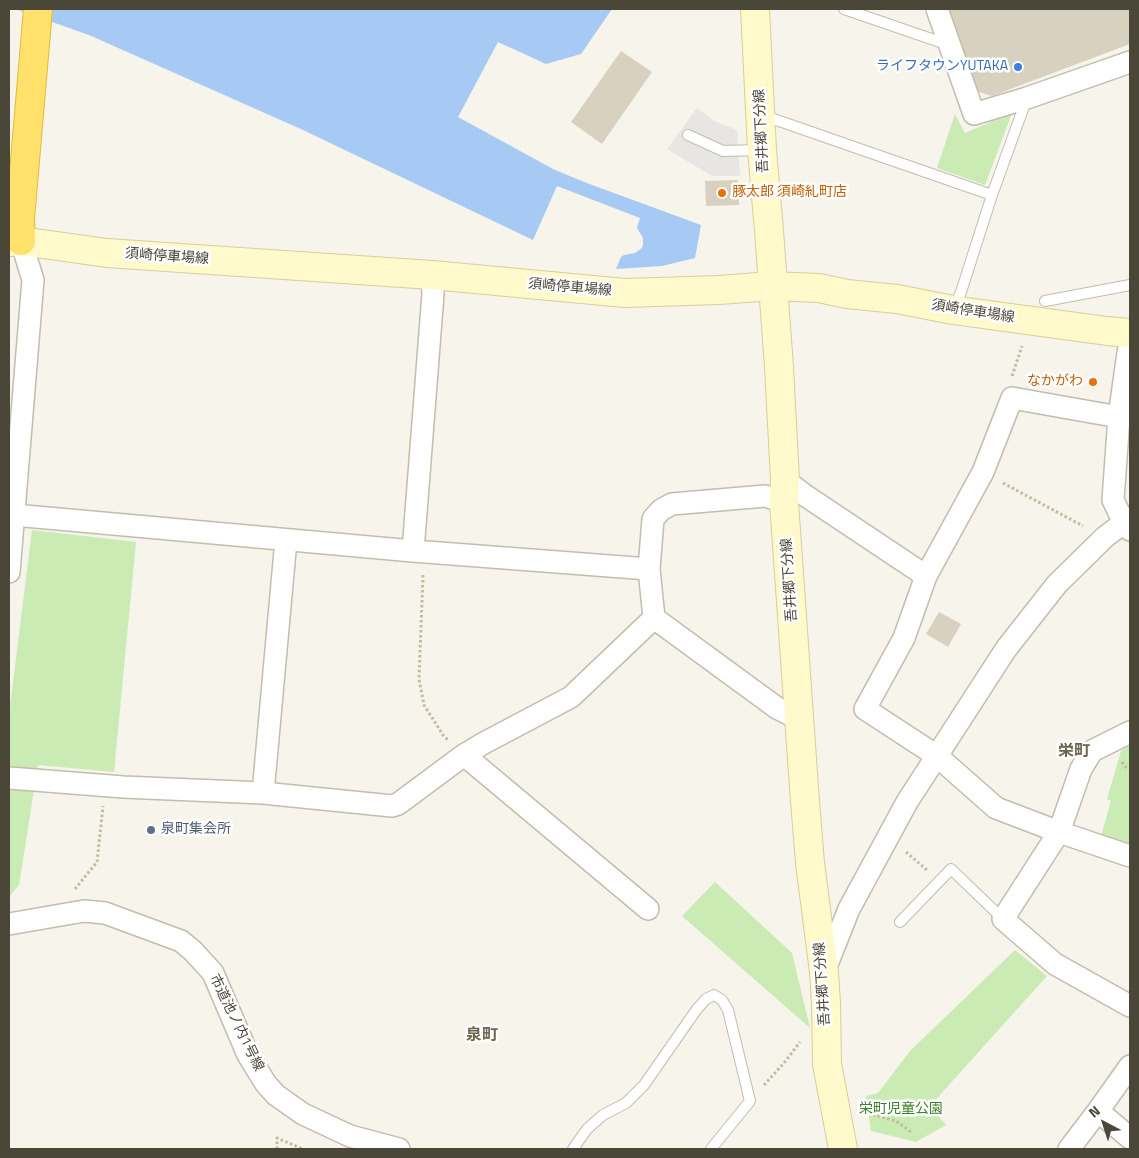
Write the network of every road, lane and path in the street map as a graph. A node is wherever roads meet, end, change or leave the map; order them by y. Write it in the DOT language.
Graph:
graph roads {
  1 [pos="38,9"];
  2 [pos="755,9"];
  3 [pos="844,9"];
  4 [pos="937,9"];
  5 [pos="950,45"];
  6 [pos="1130,62"];
  7 [pos="1027,98"];
  8 [pos="761,115"];
  9 [pos="688,135"];
  10 [pos="762,150"];
  11 [pos="992,195"];
  12 [pos="15,242"];
  13 [pos="432,275"];
  14 [pos="1130,285"];
  15 [pos="772,286"];
  16 [pos="1045,301"];
  17 [pos="954,310"];
  18 [pos="1130,332"];
  19 [pos="1022,344"];
  20 [pos="1130,344"];
  21 [pos="1012,398"];
  22 [pos="1119,417"];
  23 [pos="983,472"];
  24 [pos="785,491"];
  25 [pos="14,515"];
  26 [pos="1128,523"];
  27 [pos="1104,537"];
  28 [pos="286,540"];
  29 [pos="418,551"];
  30 [pos="648,569"];
  31 [pos="9,572"];
  32 [pos="926,576"];
  33 [pos="654,618"];
  34 [pos="799,719"];
  35 [pos="1130,732"];
  36 [pos="464,755"];
  37 [pos="937,756"];
  38 [pos="9,778"];
  39 [pos="106,786"];
  40 [pos="263,793"];
  41 [pos="1059,832"];
  42 [pos="888,836"];
  43 [pos="1130,856"];
  44 [pos="939,880"];
  45 [pos="648,909"];
  46 [pos="70,913"];
  47 [pos="1003,919"];
  48 [pos="900,922"];
  49 [pos="9,924"];
  50 [pos="824,972"];
  51 [pos="1130,1006"];
  52 [pos="805,1035"];
  53 [pos="1130,1066"];
  54 [pos="750,1101"];
  55 [pos="857,1110"];
  56 [pos="1098,1111"];
  57 [pos="911,1132"];
  58 [pos="1130,1138"];
  59 [pos="346,1142"];
  60 [pos="277,1149"];
  61 [pos="303,1149"];
  62 [pos="399,1149"];
  63 [pos="572,1149"];
  64 [pos="711,1149"];
  65 [pos="843,1149"];
  66 [pos="1069,1149"];
  1 -- 12 [label="highway"];
  2 -- 8 [label="main road, 吾井郷下分線"];
  3 -- 5 [label="lane"];
  4 -- 5 [label="street"];
  5 -- 7 [label="street"];
  6 -- 7 [label="street"];
  7 -- 11 [label="lane"];
  8 -- 10 [label="main road, 吾井郷下分線"];
  8 -- 11 [label="lane"];
  9 -- 10 [label="lane"];
  10 -- 15 [label="main road, 吾井郷下分線"];
  11 -- 17 [label="lane"];
  12 -- 13 [label="main road, 須崎停車場線"];
  12 -- 25 [label="street"];
  13 -- 15 [label="main road, 須崎停車場線"];
  13 -- 29 [label="street"];
  14 -- 16 [label="lane"];
  15 -- 17 [label="main road, 須崎停車場線"];
  15 -- 24 [label="main road, 吾井郷下分線"];
  17 -- 18 [label="main road, 須崎停車場線"];
  19 -- 21 [label="path"];
  20 -- 22 [label="street"];
  21 -- 22 [label="street"];
  21 -- 23 [label="street"];
  22 -- 26 [label="street"];
  23 -- 27 [label="path"];
  23 -- 32 [label="street"];
  24 -- 30 [label="street"];
  24 -- 32 [label="street"];
  24 -- 34 [label="main road, 吾井郷下分線"];
  25 -- 28 [label="street"];
  25 -- 31 [label="street"];
  26 -- 27 [label="street"];
  27 -- 37 [label="street"];
  28 -- 29 [label="street"];
  28 -- 40 [label="street"];
  29 -- 30 [label="street"];
  29 -- 36 [label="path"];
  30 -- 33 [label="street"];
  32 -- 37 [label="street"];
  33 -- 34 [label="street"];
  33 -- 36 [label="street"];
  34 -- 50 [label="main road, 吾井郷下分線"];
  35 -- 41 [label="street"];
  36 -- 40 [label="street"];
  36 -- 45 [label="street"];
  37 -- 41 [label="street"];
  37 -- 42 [label="street"];
  38 -- 39 [label="street"];
  39 -- 40 [label="street"];
  39 -- 46 [label="path"];
  41 -- 43 [label="street"];
  41 -- 47 [label="street"];
  42 -- 44 [label="path"];
  42 -- 50 [label="street"];
  44 -- 47 [label="lane"];
  44 -- 48 [label="lane"];
  46 -- 49 [label="street, 市道池ノ内1号線"];
  46 -- 59 [label="street, 市道池ノ内1号線"];
  47 -- 51 [label="street"];
  50 -- 65 [label="main road, 吾井郷下分線"];
  52 -- 54 [label="path"];
  53 -- 56 [label="street"];
  54 -- 63 [label="lane"];
  54 -- 64 [label="lane"];
  55 -- 57 [label="path"];
  56 -- 58 [label="street"];
  56 -- 66 [label="street"];
  59 -- 62 [label="street, 市道池ノ内1号線"];
  60 -- 61 [label="path"];
}
